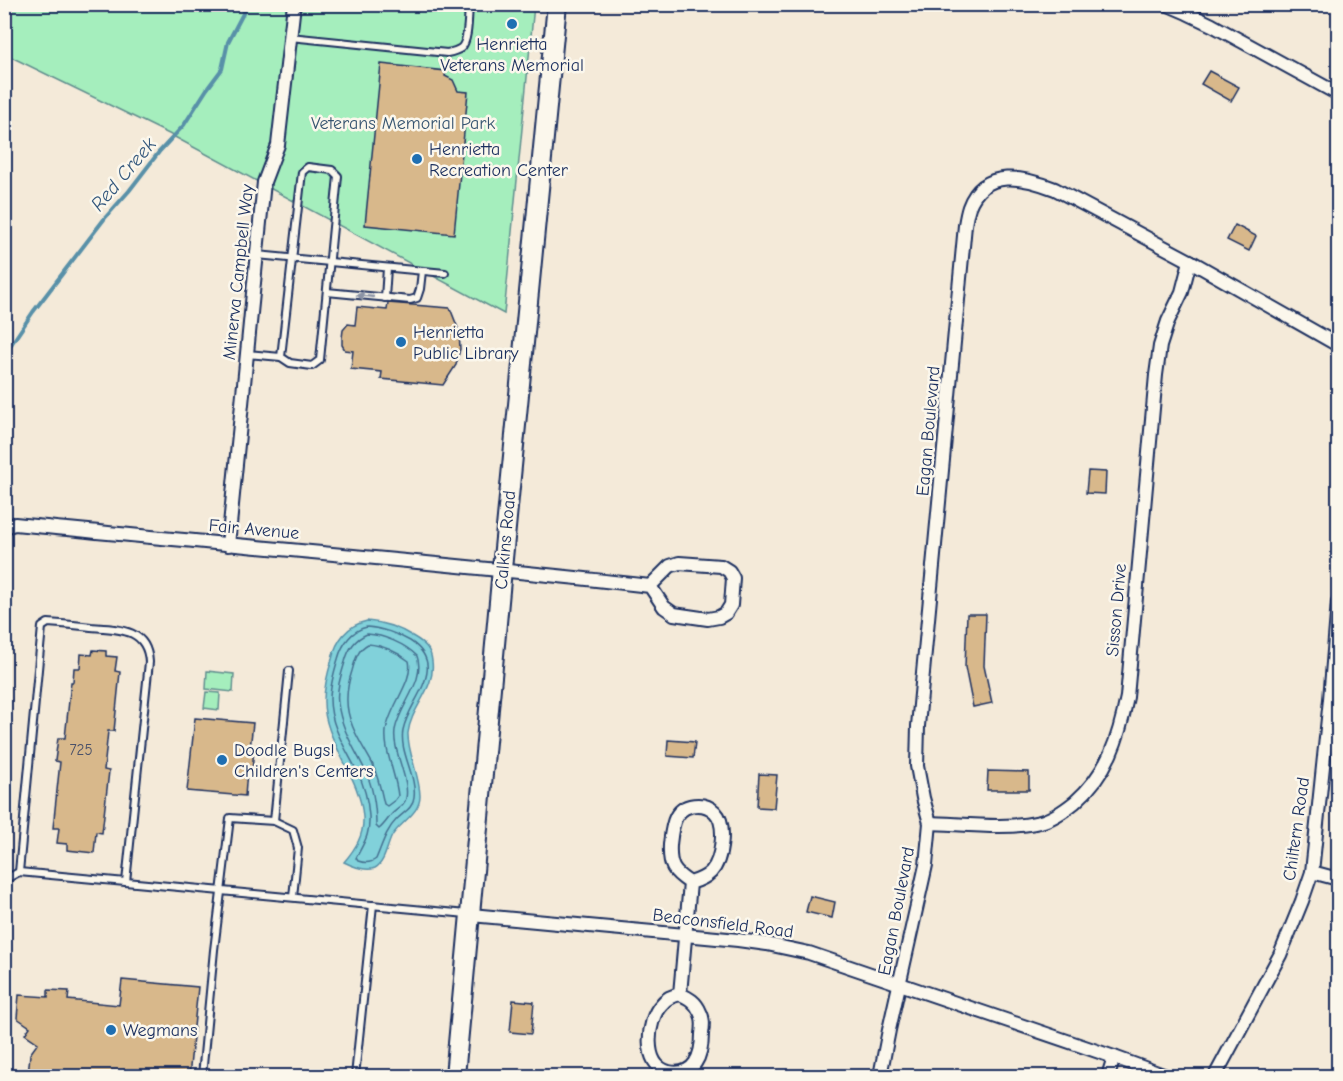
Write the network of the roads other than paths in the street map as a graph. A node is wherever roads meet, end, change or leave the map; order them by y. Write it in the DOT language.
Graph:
graph roads {
  1 [pos="294,4"];
  2 [pos="469,4"];
  3 [pos="557,4"];
  4 [pos="1166,4"];
  5 [pos="289,36"];
  6 [pos="1338,94"];
  7 [pos="257,255"];
  8 [pos="292,258"];
  9 [pos="1190,261"];
  10 [pos="330,262"];
  11 [pos="387,268"];
  12 [pos="422,271"];
  13 [pos="445,273"];
  14 [pos="327,292"];
  15 [pos="385,298"];
  16 [pos="1338,345"];
  17 [pos="247,354"];
  18 [pos="281,357"];
  19 [pos="4,527"];
  20 [pos="228,545"];
  21 [pos="502,569"];
  22 [pos="650,586"];
  23 [pos="1338,602"];
  24 [pos="289,671"];
  25 [pos="1334,699"];
  26 [pos="274,821"];
  27 [pos="930,823"];
  28 [pos="19,872"];
  29 [pos="1312,872"];
  30 [pos="1338,879"];
  31 [pos="4,880"];
  32 [pos="126,882"];
  33 [pos="690,883"];
  34 [pos="221,891"];
  35 [pos="293,897"];
  36 [pos="373,904"];
  37 [pos="471,915"];
  38 [pos="686,936"];
  39 [pos="900,984"];
  40 [pos="680,994"];
  41 [pos="1114,1057"];
  42 [pos="202,1077"];
  43 [pos="355,1077"];
  44 [pos="455,1077"];
  45 [pos="880,1077"];
  46 [pos="1108,1077"];
  47 [pos="1166,1077"];
  48 [pos="1215,1077"];
  1 -- 5 [label="street, Minerva Campbell Way"];
  2 -- 5 [label="lane"];
  3 -- 21 [label="main road, Calkins Road"];
  4 -- 6 [label="street"];
  5 -- 7 [label="street, Minerva Campbell Way"];
  7 -- 8 [label="lane"];
  7 -- 17 [label="street, Minerva Campbell Way"];
  8 -- 10 [label="lane"];
  8 -- 10 [label="lane"];
  8 -- 18 [label="lane"];
  9 -- 16 [label="street, Eagan Boulevard"];
  9 -- 27 [label="street, Sisson Drive"];
  9 -- 27 [label="street, Eagan Boulevard"];
  10 -- 11 [label="lane"];
  10 -- 14 [label="lane"];
  11 -- 12 [label="lane"];
  11 -- 15 [label="lane"];
  12 -- 13 [label="lane"];
  12 -- 15 [label="lane"];
  15 -- 14 [label="lane, one-way"];
  14 -- 18 [label="lane"];
  17 -- 18 [label="lane"];
  17 -- 20 [label="street, Minerva Campbell Way"];
  19 -- 20 [label="street, Fair Avenue"];
  20 -- 21 [label="street, Fair Avenue"];
  21 -- 22 [label="street, Fair Avenue"];
  21 -- 37 [label="main road, Calkins Road"];
  22 -- 22 [label="street"];
  23 -- 25 [label="street, Chiltern Road"];
  24 -- 26 [label="lane"];
  25 -- 29 [label="street, Chiltern Road"];
  26 -- 34 [label="lane"];
  26 -- 35 [label="lane"];
  27 -- 39 [label="street, Eagan Boulevard"];
  28 -- 31 [label="lane"];
  28 -- 32 [label="lane"];
  28 -- 32 [label="lane"];
  29 -- 30 [label="street"];
  29 -- 48 [label="street, Chiltern Road"];
  32 -- 34 [label="lane"];
  33 -- 33 [label="street"];
  33 -- 38 [label="street"];
  34 -- 35 [label="lane"];
  34 -- 42 [label="lane"];
  35 -- 36 [label="lane"];
  36 -- 37 [label="lane"];
  36 -- 43 [label="lane"];
  37 -- 38 [label="street, Beaconsfield Road"];
  37 -- 44 [label="main road, Calkins Road"];
  38 -- 39 [label="street, Beaconsfield Road"];
  38 -- 40 [label="street"];
  39 -- 41 [label="street, Beaconsfield Road"];
  39 -- 45 [label="street, Eagan Boulevard"];
  40 -- 40 [label="street"];
  41 -- 46 [label="street"];
  41 -- 47 [label="street, Beaconsfield Road"];
}
